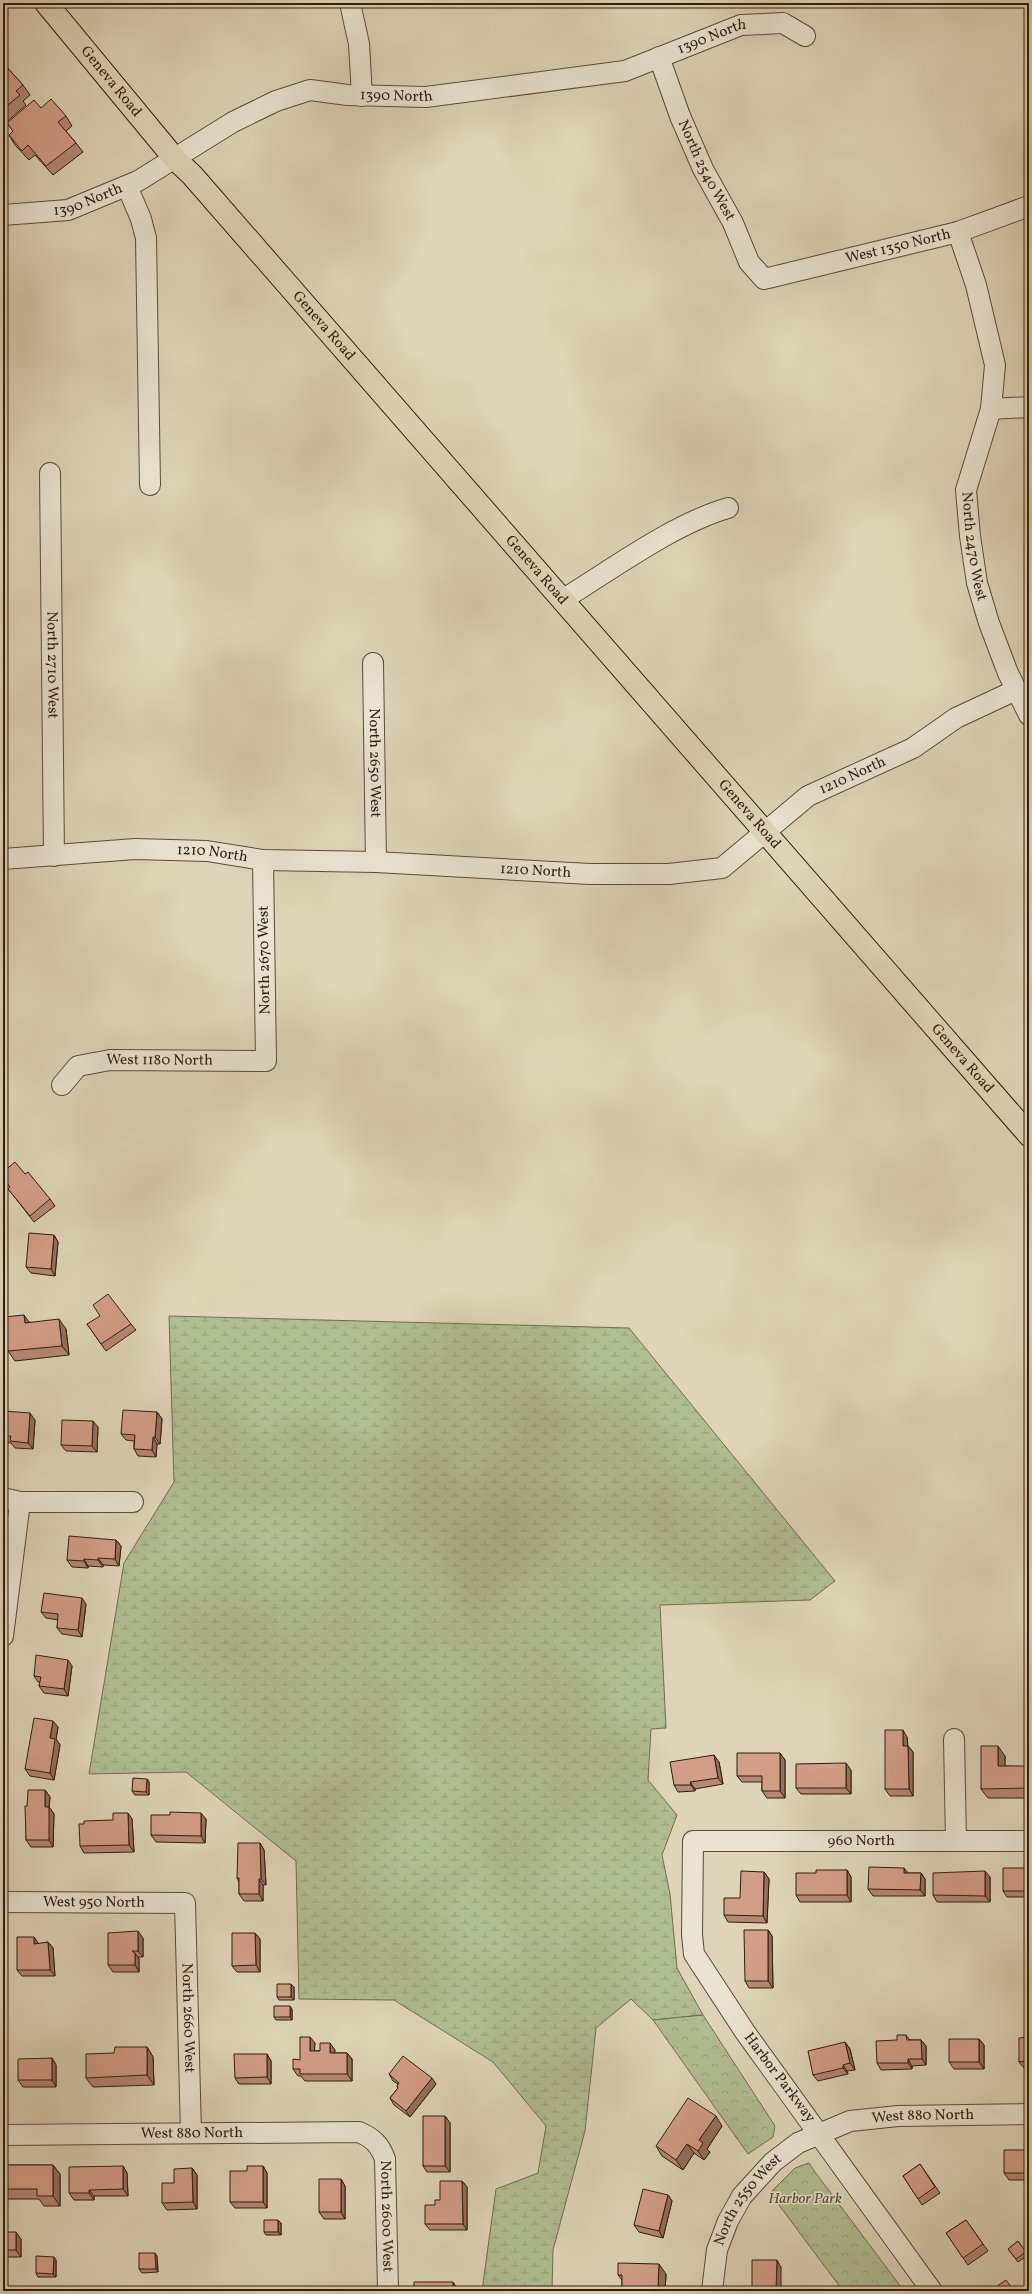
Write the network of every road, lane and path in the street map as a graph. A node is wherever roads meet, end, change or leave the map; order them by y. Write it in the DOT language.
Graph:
graph roads {
  1 [pos="46,3"];
  2 [pos="350,3"];
  3 [pos="805,36"];
  4 [pos="659,56"];
  5 [pos="362,96"];
  6 [pos="176,159"];
  7 [pos="127,186"];
  8 [pos="1029,206"];
  9 [pos="3,215"];
  10 [pos="958,232"];
  11 [pos="764,279"];
  12 [pos="1029,407"];
  13 [pos="991,409"];
  14 [pos="50,473"];
  15 [pos="150,485"];
  16 [pos="728,508"];
  17 [pos="562,600"];
  18 [pos="373,663"];
  19 [pos="1016,690"];
  20 [pos="1029,715"];
  21 [pos="765,833"];
  22 [pos="54,856"];
  23 [pos="3,858"];
  24 [pos="263,860"];
  25 [pos="376,862"];
  26 [pos="266,1061"];
  27 [pos="62,1085"];
  28 [pos="1029,1135"];
  29 [pos="12,1500"];
  30 [pos="134,1502"];
  31 [pos="3,1636"];
  32 [pos="954,1739"];
  33 [pos="693,1841"];
  34 [pos="956,1841"];
  35 [pos="1029,1841"];
  36 [pos="3,1902"];
  37 [pos="185,1903"];
  38 [pos="1029,2114"];
  39 [pos="191,2133"];
  40 [pos="820,2134"];
  41 [pos="3,2135"];
  42 [pos="378,2144"];
  43 [pos="388,2291"];
  44 [pos="712,2291"];
  45 [pos="932,2291"];
  1 -- 6 [label="main road, Geneva Road"];
  2 -- 5 [label="street"];
  3 -- 4 [label="street, 1390 North"];
  4 -- 5 [label="street, 1390 North"];
  4 -- 11 [label="street, North 2540 West"];
  5 -- 6 [label="street, 1390 North"];
  6 -- 7 [label="street, 1390 North"];
  6 -- 17 [label="main road, Geneva Road"];
  7 -- 9 [label="street, 1390 North"];
  7 -- 15 [label="street"];
  8 -- 10 [label="street, West 1350 North"];
  10 -- 11 [label="street, West 1350 North"];
  10 -- 13 [label="street, North 2470 West"];
  12 -- 13 [label="street"];
  13 -- 19 [label="street, North 2470 West"];
  14 -- 22 [label="street, North 2710 West"];
  16 -- 17 [label="street"];
  17 -- 21 [label="main road, Geneva Road"];
  18 -- 25 [label="street, North 2650 West"];
  19 -- 20 [label="street, North 2470 West"];
  19 -- 21 [label="street, 1210 North"];
  21 -- 25 [label="street, 1210 North"];
  21 -- 28 [label="main road, Geneva Road"];
  22 -- 23 [label="street, 1210 North"];
  22 -- 24 [label="street, 1210 North"];
  24 -- 25 [label="street, 1210 North"];
  24 -- 26 [label="street, North 2670 West"];
  26 -- 27 [label="street, West 1180 North"];
  29 -- 30 [label="street"];
  29 -- 31 [label="street"];
  32 -- 34 [label="street"];
  33 -- 34 [label="street, 960 North"];
  33 -- 40 [label="street, Harbor Parkway"];
  34 -- 35 [label="street, 960 North"];
  36 -- 37 [label="street, West 950 North"];
  37 -- 39 [label="street, North 2660 West"];
  38 -- 40 [label="street, West 880 North"];
  39 -- 41 [label="street, West 880 North"];
  39 -- 42 [label="street, West 880 North"];
  40 -- 44 [label="street, North 2550 West"];
  40 -- 45 [label="street, Harbor Parkway"];
  42 -- 43 [label="street, North 2600 West"];
}
